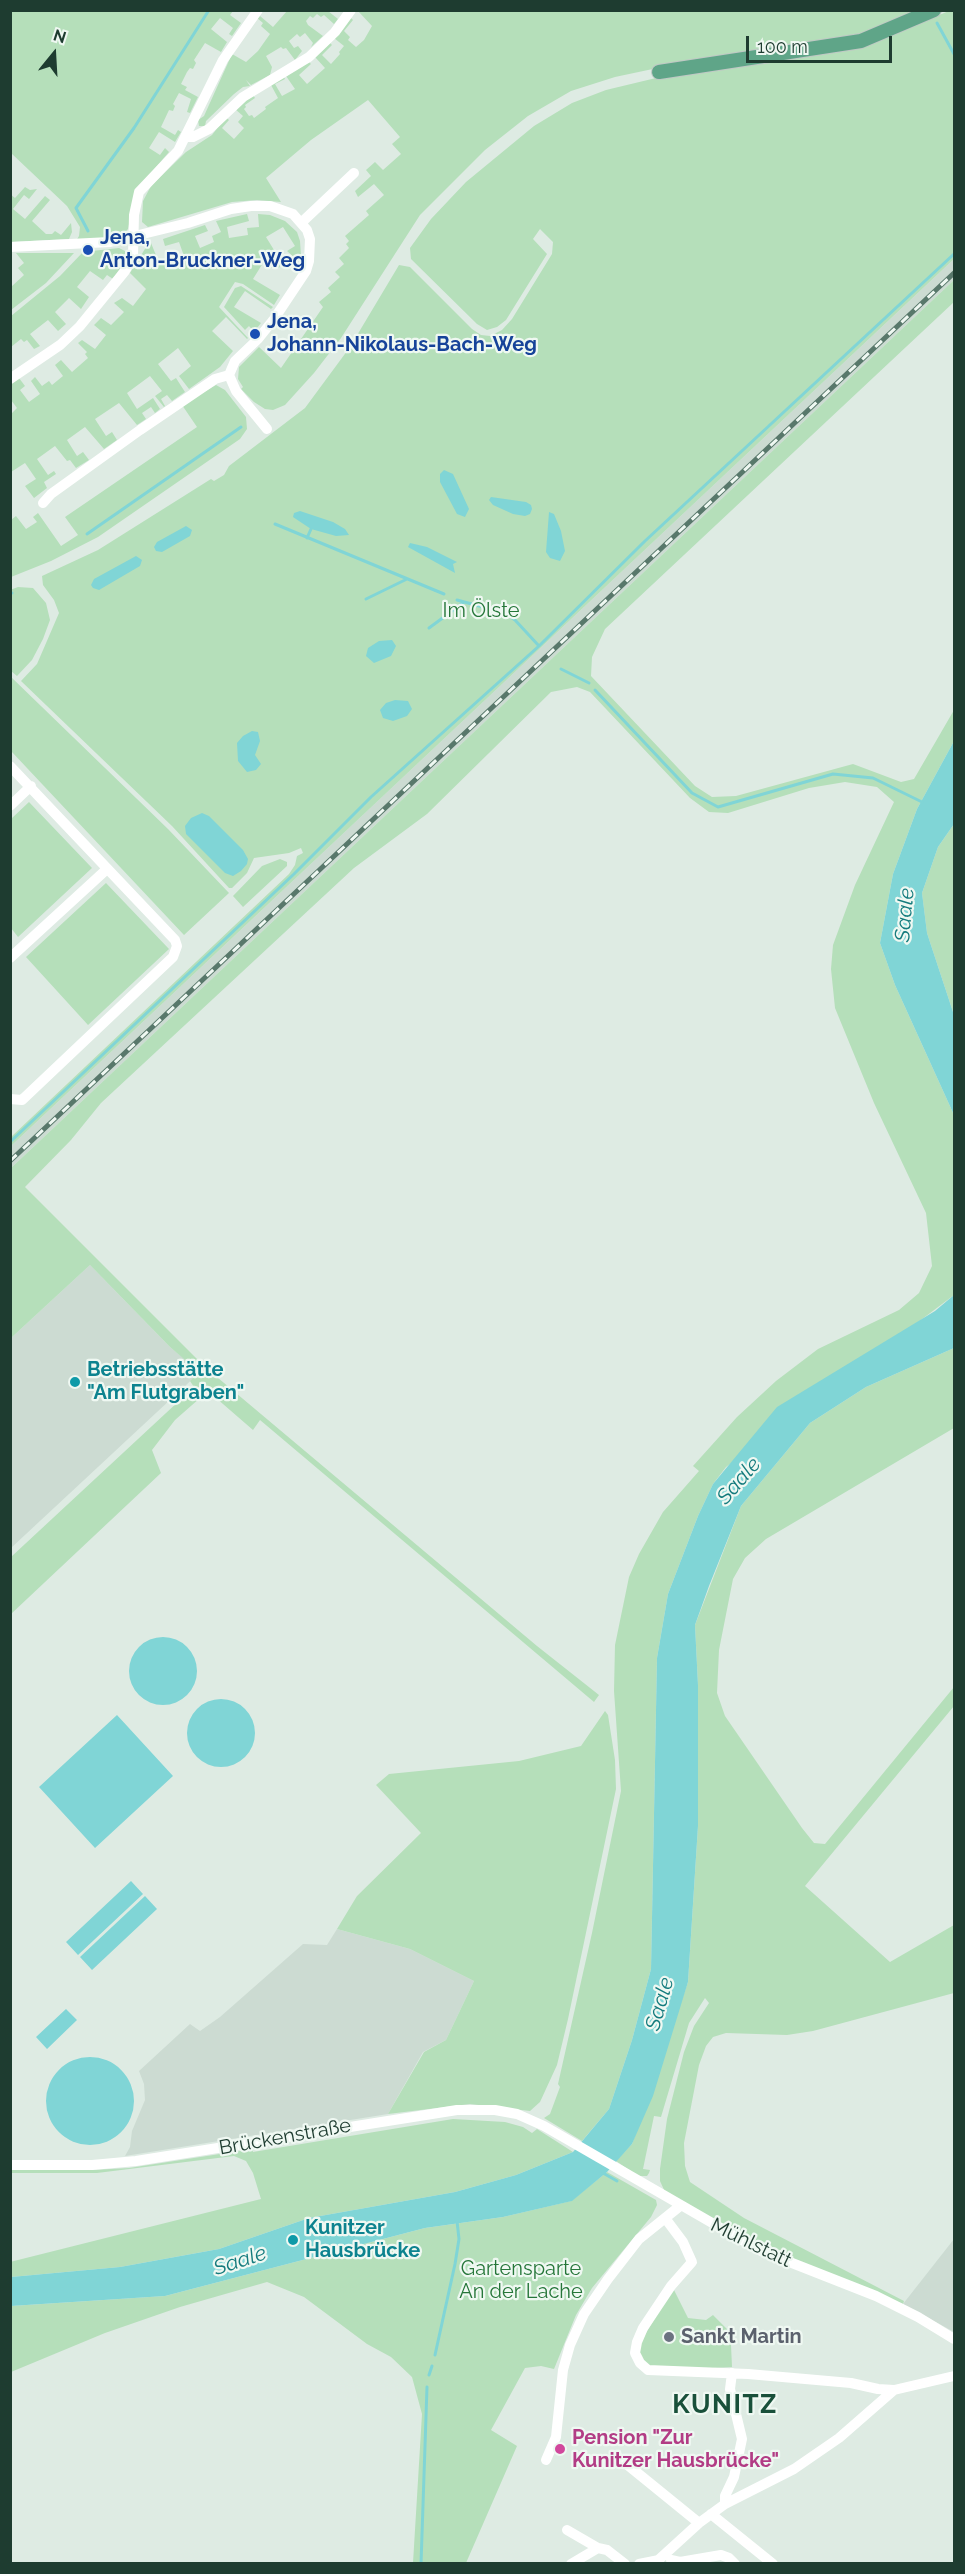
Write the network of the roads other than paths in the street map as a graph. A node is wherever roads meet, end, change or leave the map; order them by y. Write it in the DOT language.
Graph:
graph roads {
  1 [pos="258,10"];
  2 [pos="351,10"];
  3 [pos="934,10"];
  4 [pos="659,72"];
  5 [pos="185,137"];
  6 [pos="354,172"];
  7 [pos="301,223"];
  8 [pos="135,237"];
  9 [pos="10,247"];
  10 [pos="229,375"];
  11 [pos="10,379"];
  12 [pos="267,429"];
  13 [pos="43,503"];
  14 [pos="10,766"];
  15 [pos="31,786"];
  16 [pos="10,806"];
  17 [pos="107,869"];
  18 [pos="10,958"];
  19 [pos="12,1100"];
  20 [pos="554,2132"];
  21 [pos="10,2165"];
  22 [pos="680,2206"];
  23 [pos="665,2218"];
  24 [pos="954,2339"];
  25 [pos="732,2373"];
  26 [pos="954,2376"];
  27 [pos="894,2390"];
  28 [pos="618,2458"];
  29 [pos="546,2460"];
  30 [pos="725,2504"];
  31 [pos="711,2514"];
  32 [pos="699,2523"];
  33 [pos="567,2530"];
  34 [pos="598,2548"];
  35 [pos="664,2560"];
  36 [pos="571,2564"];
  37 [pos="625,2564"];
  38 [pos="639,2564"];
  39 [pos="735,2564"];
  40 [pos="773,2564"];
  1 -- 5 [label="street"];
  2 -- 5 [label="street"];
  3 -- 4 [label="main road"];
  5 -- 8 [label="street"];
  6 -- 7 [label="street"];
  7 -- 8 [label="street"];
  7 -- 10 [label="street"];
  8 -- 9 [label="street"];
  8 -- 11 [label="street"];
  10 -- 12 [label="street"];
  10 -- 13 [label="street"];
  14 -- 15 [label="street"];
  15 -- 16 [label="street"];
  15 -- 17 [label="street"];
  17 -- 18 [label="street"];
  17 -- 19 [label="street"];
  20 -- 21 [label="street, Brückenstraße"];
  20 -- 22 [label="street, Mühlstatt"];
  22 -- 23 [label="street"];
  22 -- 24 [label="street, Mühlstatt"];
  23 -- 25 [label="street"];
  23 -- 29 [label="street"];
  25 -- 27 [label="street"];
  25 -- 30 [label="street"];
  26 -- 27 [label="street"];
  27 -- 30 [label="street"];
  28 -- 32 [label="street"];
  30 -- 31 [label="street"];
  31 -- 32 [label="street"];
  31 -- 40 [label="street"];
  32 -- 35 [label="street"];
  33 -- 34 [label="street"];
  34 -- 36 [label="street"];
  34 -- 37 [label="street"];
  35 -- 38 [label="street"];
  35 -- 39 [label="street"];
}
